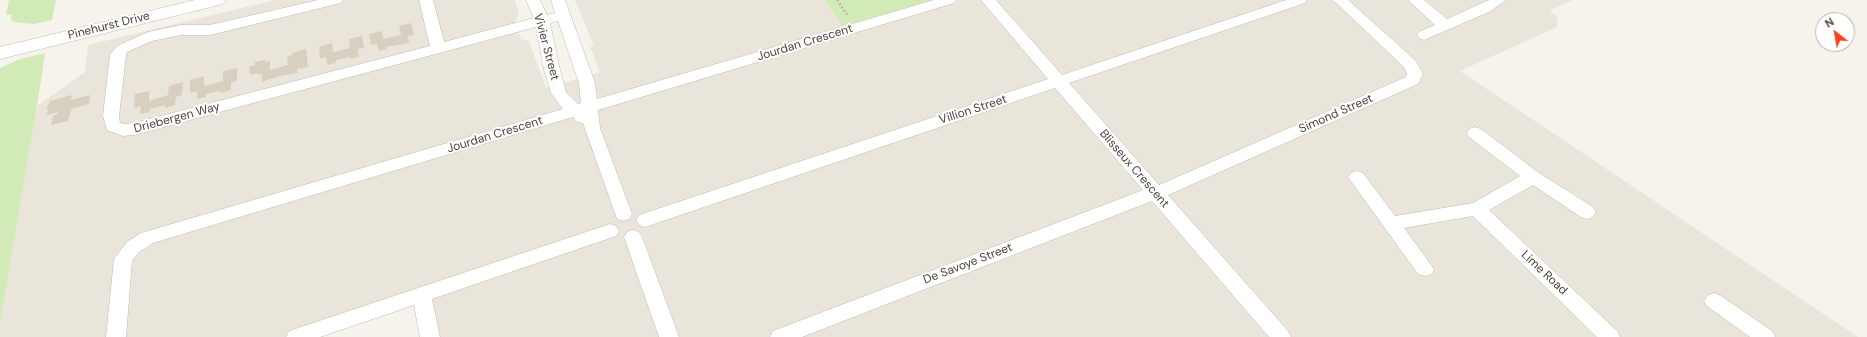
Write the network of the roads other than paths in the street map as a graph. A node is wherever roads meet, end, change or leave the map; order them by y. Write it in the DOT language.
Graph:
graph roads {
  1 [pos="166,0"];
  2 [pos="217,0"];
  3 [pos="336,0"];
  4 [pos="426,0"];
  5 [pos="533,0"];
  6 [pos="558,0"];
  7 [pos="949,0"];
  8 [pos="988,0"];
  9 [pos="1300,0"];
  10 [pos="1340,0"];
  11 [pos="1415,0"];
  12 [pos="1499,0"];
  13 [pos="564,15"];
  14 [pos="542,21"];
  15 [pos="1445,25"];
  16 [pos="1424,35"];
  17 [pos="0,40"];
  18 [pos="438,48"];
  19 [pos="0,53"];
  20 [pos="1059,82"];
  21 [pos="583,109"];
  22 [pos="1475,134"];
  23 [pos="1358,177"];
  24 [pos="1533,177"];
  25 [pos="1155,192"];
  26 [pos="1477,209"];
  27 [pos="1587,212"];
  28 [pos="623,214"];
  29 [pos="645,220"];
  30 [pos="1391,223"];
  31 [pos="610,231"];
  32 [pos="633,237"];
  33 [pos="1425,269"];
  34 [pos="422,295"];
  35 [pos="1714,301"];
  36 [pos="1273,335"];
  37 [pos="116,337"];
  38 [pos="296,337"];
  39 [pos="430,337"];
  40 [pos="670,337"];
  41 [pos="780,337"];
  42 [pos="1610,337"];
  43 [pos="1765,337"];
  1 -- 17 [label="street, Pinehurst Drive"];
  2 -- 19 [label="street, Pinehurst Drive"];
  3 -- 18 [label="street, Driebergen Way"];
  4 -- 18 [label="street"];
  5 -- 14 [label="street, Vivier Street"];
  6 -- 13 [label="street, Vivier Street"];
  7 -- 21 [label="street, Jourdan Crescent"];
  8 -- 20 [label="street, Blisseux Crescent"];
  9 -- 20 [label="street, Villion Street"];
  10 -- 25 [label="street, Simond Street"];
  11 -- 15 [label="street"];
  12 -- 15 [label="street"];
  13 -- 14 [label="street, Driebergen Way"];
  13 -- 21 [label="street, Vivier Street"];
  14 -- 18 [label="street, Driebergen Way"];
  14 -- 21 [label="street, Vivier Street"];
  15 -- 16 [label="street"];
  20 -- 25 [label="street, Blisseux Crescent"];
  20 -- 29 [label="street, Villion Street"];
  21 -- 28 [label="street, Vivier Street"];
  21 -- 37 [label="street, Jourdan Crescent"];
  22 -- 24 [label="street"];
  23 -- 30 [label="street"];
  24 -- 26 [label="street"];
  24 -- 27 [label="street"];
  25 -- 36 [label="street, Blisseux Crescent"];
  25 -- 41 [label="street, De Savoye Street"];
  26 -- 30 [label="street"];
  26 -- 42 [label="street, Lime Road"];
  28 -- 29 [label="street"];
  28 -- 31 [label="street"];
  29 -- 32 [label="street"];
  30 -- 33 [label="street"];
  31 -- 32 [label="street"];
  31 -- 34 [label="street"];
  32 -- 40 [label="street"];
  34 -- 38 [label="street"];
  34 -- 39 [label="street"];
  35 -- 43 [label="street"];
}
